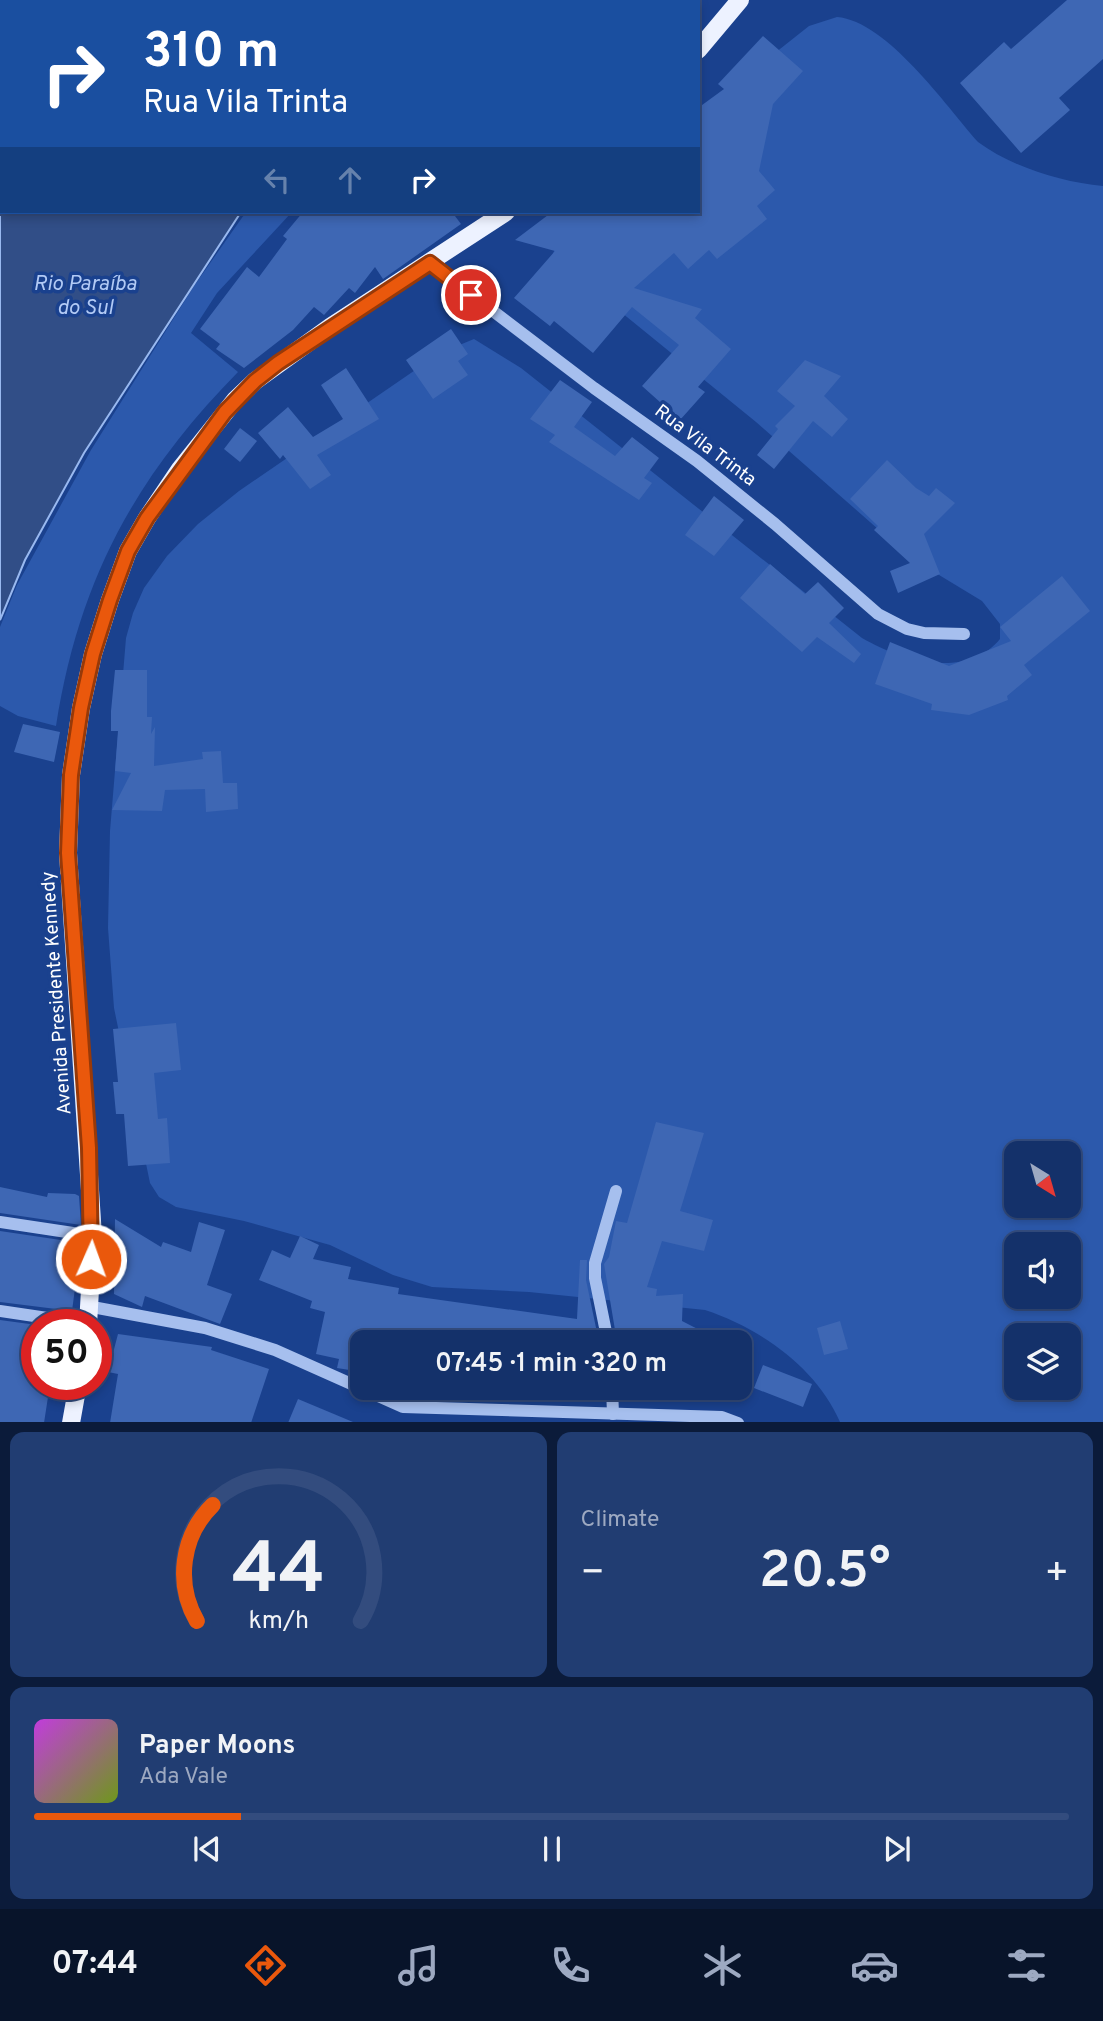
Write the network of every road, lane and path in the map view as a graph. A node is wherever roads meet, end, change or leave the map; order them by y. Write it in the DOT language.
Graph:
graph roads {
  1 [pos="740,0"];
  2 [pos="700,48"];
  3 [pos="503,214"];
  4 [pos="430,263"];
  5 [pos="964,634"];
  6 [pos="616,1191"];
  7 [pos="0,1222"];
  8 [pos="93,1236"];
  9 [pos="89,1309"];
  10 [pos="0,1311"];
  11 [pos="21,1313"];
  12 [pos="112,1317"];
  13 [pos="606,1330"];
  14 [pos="75,1400"];
  15 [pos="612,1400"];
  16 [pos="613,1414"];
  17 [pos="683,1420"];
  18 [pos="71,1422"];
  19 [pos="735,1422"];
  1 -- 2 [label="main road"];
  3 -- 4 [label="main road, Avenida Presidente Kennedy"];
  4 -- 5 [label="street, Rua Vila Trinta"];
  4 -- 8 [label="main road, Avenida Presidente Kennedy"];
  6 -- 13 [label="street"];
  7 -- 8 [label="street"];
  8 -- 9 [label="main road, Avenida Presidente Kennedy"];
  10 -- 11 [label="street"];
  12 -- 16 [label="street"];
  14 -- 18 [label="main road"];
  15 -- 16 [label="street"];
  16 -- 17 [label="street"];
  17 -- 19 [label="street"];
}
